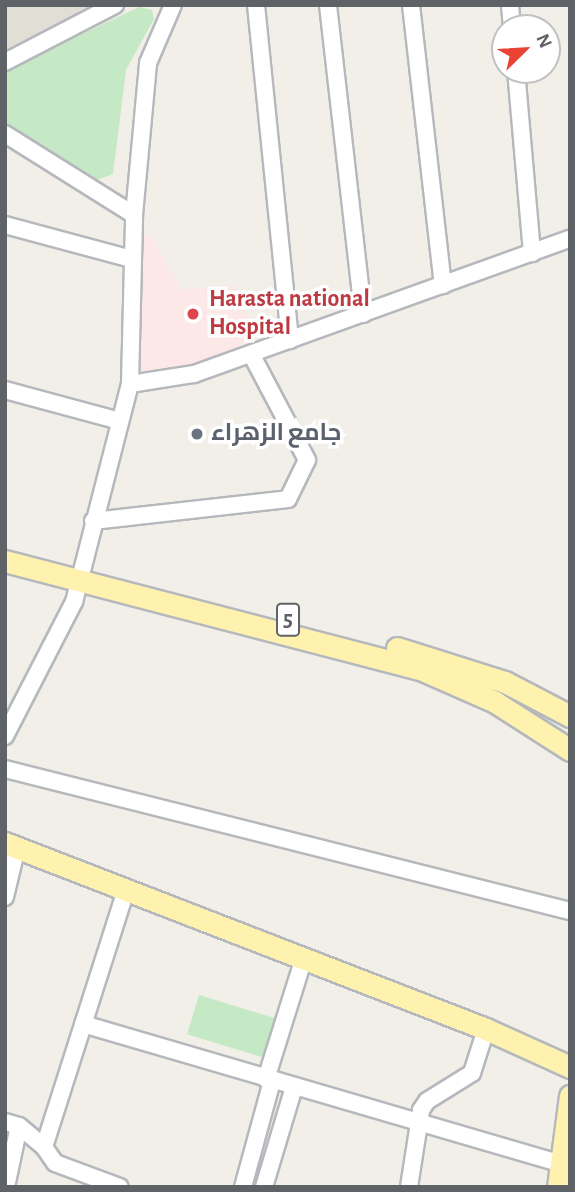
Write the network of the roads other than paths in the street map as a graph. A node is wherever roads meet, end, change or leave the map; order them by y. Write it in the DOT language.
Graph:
graph roads {
  1 [pos="115,5"];
  2 [pos="173,5"];
  3 [pos="256,5"];
  4 [pos="328,5"];
  5 [pos="411,5"];
  6 [pos="5,62"];
  7 [pos="517,84"];
  8 [pos="5,134"];
  9 [pos="134,215"];
  10 [pos="5,225"];
  11 [pos="570,239"];
  12 [pos="532,253"];
  13 [pos="132,259"];
  14 [pos="443,285"];
  15 [pos="363,314"];
  16 [pos="290,340"];
  17 [pos="251,354"];
  18 [pos="130,384"];
  19 [pos="5,390"];
  20 [pos="120,421"];
  21 [pos="93,522"];
  22 [pos="5,547"];
  23 [pos="5,561"];
  24 [pos="81,573"];
  25 [pos="568,713"];
  26 [pos="546,732"];
  27 [pos="5,736"];
  28 [pos="570,750"];
  29 [pos="5,769"];
  30 [pos="11,845"];
  31 [pos="126,890"];
  32 [pos="5,897"];
  33 [pos="570,911"];
  34 [pos="303,961"];
  35 [pos="83,1024"];
  36 [pos="486,1029"];
  37 [pos="570,1067"];
  38 [pos="269,1080"];
  39 [pos="294,1087"];
  40 [pos="570,1096"];
  41 [pos="12,1124"];
  42 [pos="418,1124"];
  43 [pos="44,1147"];
  44 [pos="558,1163"];
  45 [pos="119,1186"];
  46 [pos="6,1187"];
  47 [pos="243,1187"];
  48 [pos="264,1187"];
  49 [pos="409,1187"];
  50 [pos="558,1187"];
  1 -- 6 [label="street"];
  2 -- 9 [label="street"];
  3 -- 16 [label="street"];
  4 -- 15 [label="street"];
  5 -- 14 [label="street"];
  7 -- 12 [label="street"];
  8 -- 9 [label="street"];
  9 -- 13 [label="street"];
  10 -- 13 [label="street"];
  11 -- 12 [label="street"];
  12 -- 14 [label="street"];
  13 -- 18 [label="street"];
  14 -- 15 [label="street"];
  15 -- 16 [label="street"];
  16 -- 17 [label="street"];
  17 -- 18 [label="street"];
  17 -- 21 [label="street"];
  18 -- 20 [label="street"];
  19 -- 20 [label="street"];
  20 -- 21 [label="street"];
  21 -- 24 [label="street"];
  22 -- 24 [label="main road, 5"];
  23 -- 24 [label="main road, 5"];
  24 -- 25 [label="main road, 5"];
  24 -- 26 [label="main road, 5"];
  24 -- 27 [label="street"];
  25 -- 26 [label="street"];
  26 -- 28 [label="main road, 5"];
  29 -- 33 [label="street"];
  30 -- 31 [label="main road"];
  30 -- 32 [label="street"];
  31 -- 34 [label="main road"];
  31 -- 35 [label="street"];
  34 -- 36 [label="main road"];
  34 -- 38 [label="street"];
  35 -- 38 [label="street"];
  35 -- 43 [label="street"];
  36 -- 37 [label="main road"];
  36 -- 42 [label="street"];
  38 -- 39 [label="street"];
  38 -- 47 [label="street"];
  39 -- 42 [label="street"];
  39 -- 48 [label="street"];
  40 -- 44 [label="main road"];
  41 -- 43 [label="street"];
  41 -- 46 [label="street"];
  42 -- 44 [label="street"];
  42 -- 49 [label="street"];
  43 -- 45 [label="street"];
  44 -- 50 [label="main road"];
}
